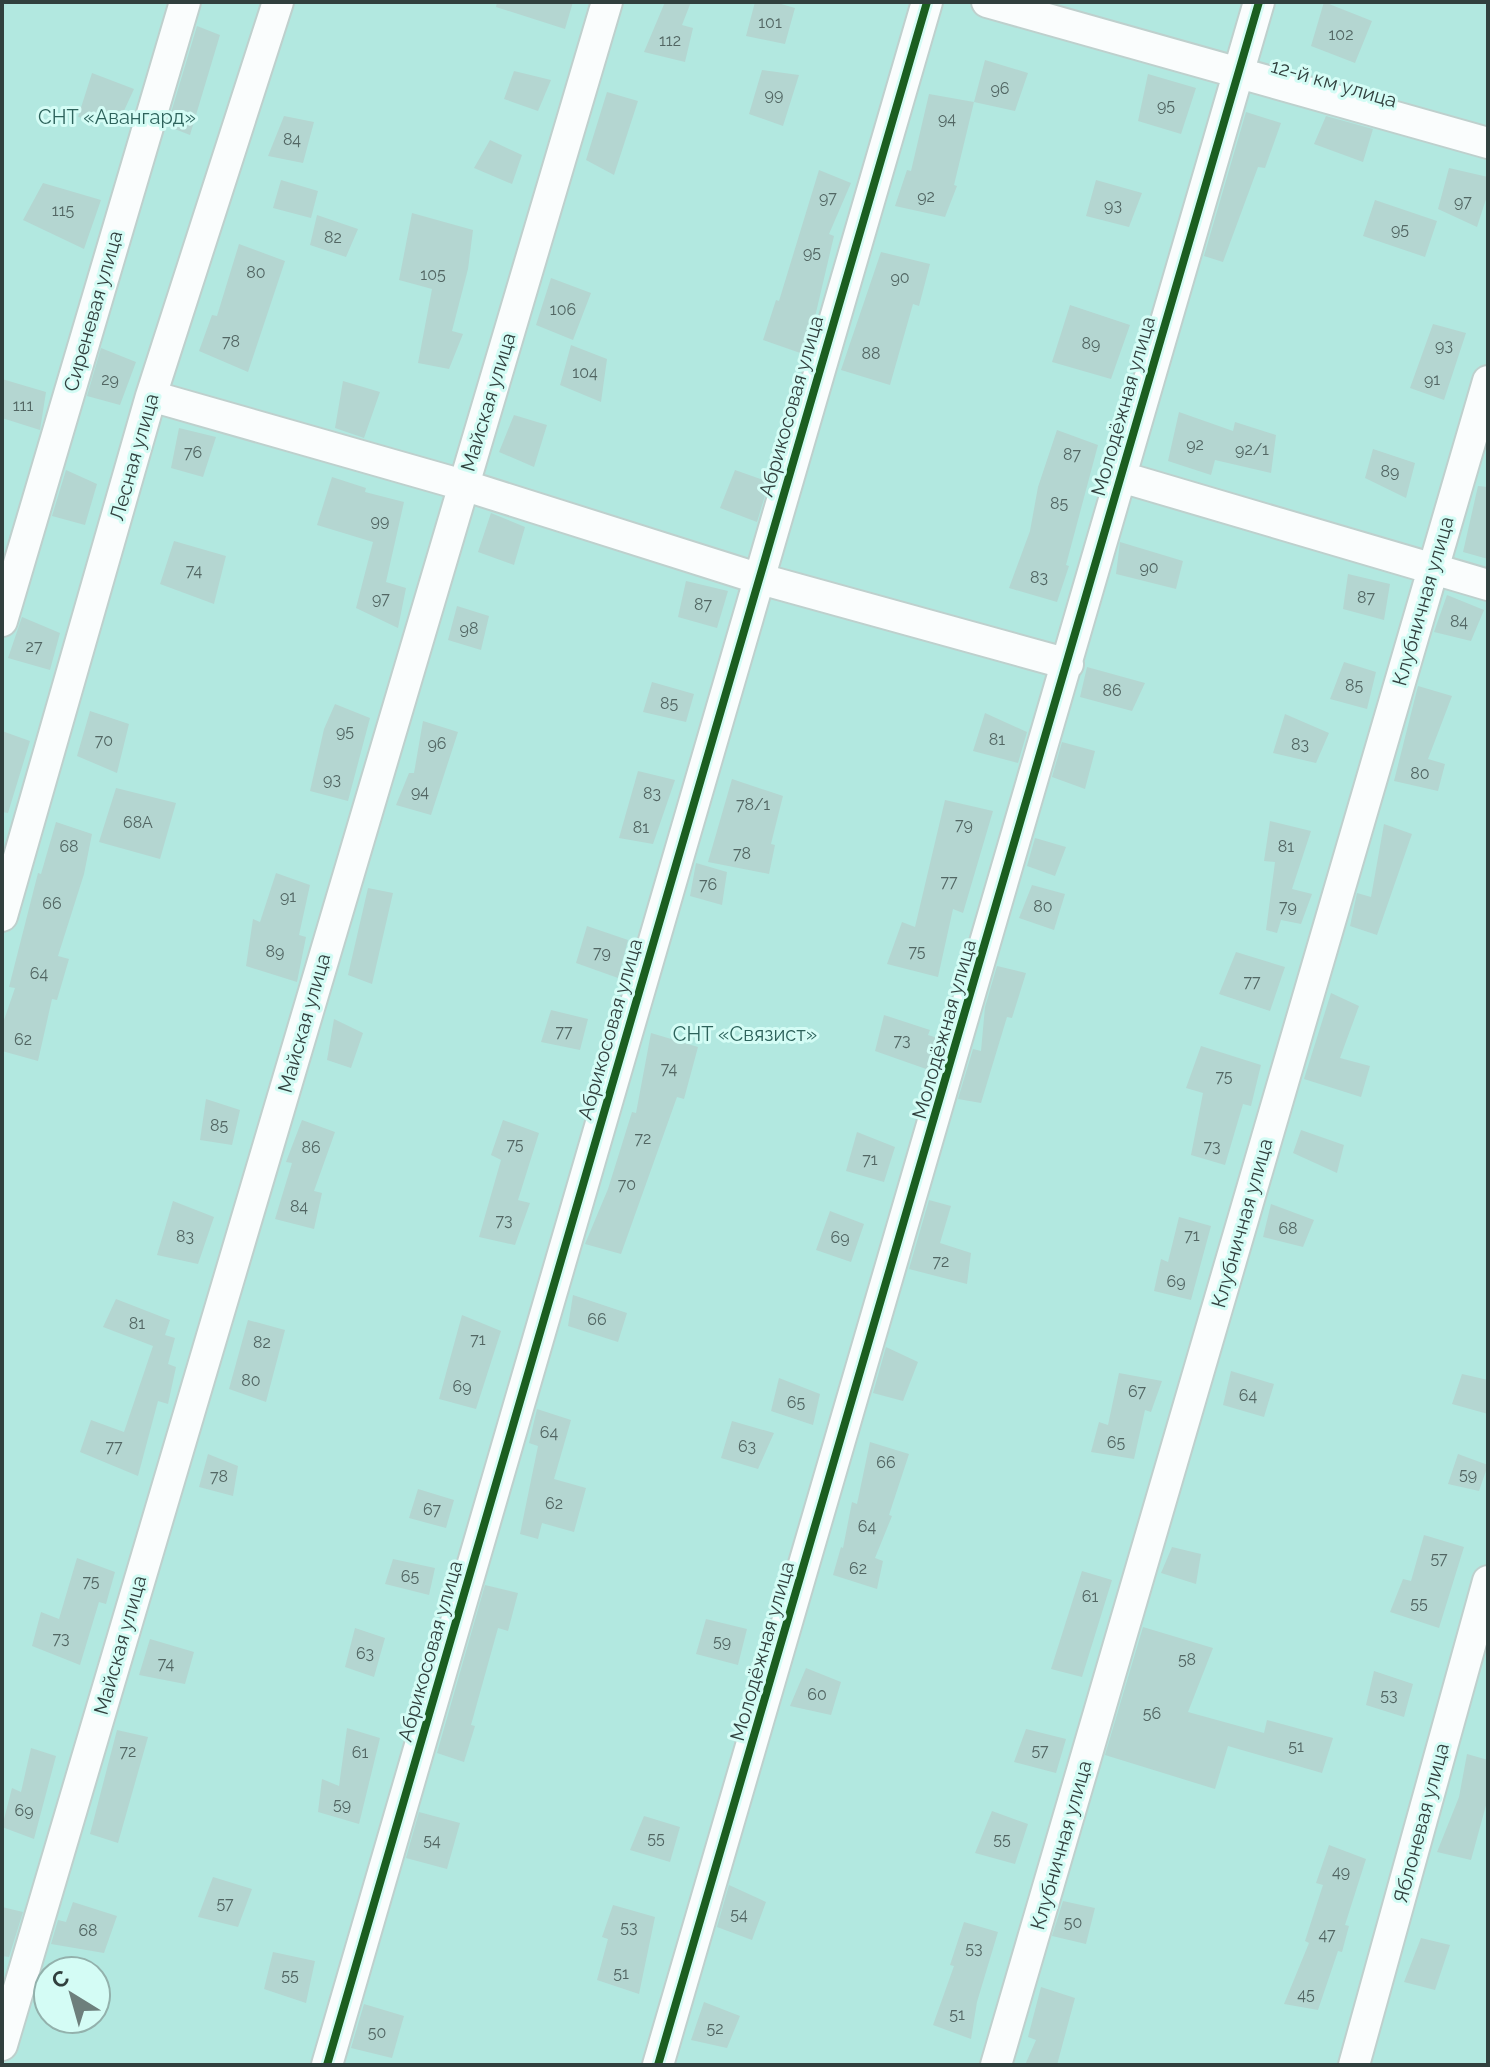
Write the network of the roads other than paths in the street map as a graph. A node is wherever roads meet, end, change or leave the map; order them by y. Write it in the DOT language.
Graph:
graph roads {
  1 [pos="185,2"];
  2 [pos="278,2"];
  3 [pos="607,2"];
  4 [pos="927,2"];
  5 [pos="987,2"];
  6 [pos="1259,2"];
  7 [pos="1236,72"];
  8 [pos="1488,143"];
  9 [pos="1488,381"];
  10 [pos="151,396"];
  11 [pos="1118,476"];
  12 [pos="463,485"];
  13 [pos="1433,567"];
  14 [pos="757,578"];
  15 [pos="1488,585"];
  16 [pos="2,621"];
  17 [pos="1068,664"];
  18 [pos="2,916"];
  19 [pos="1488,1581"];
  20 [pos="2,2045"];
  21 [pos="327,2065"];
  22 [pos="658,2065"];
  23 [pos="996,2065"];
  24 [pos="1354,2065"];
  1 -- 16 [label="street, Сиреневая улица"];
  2 -- 10 [label="street, Лесная улица"];
  3 -- 12 [label="street, Майская улица"];
  4 -- 14 [label="street, Абрикосовая улица"];
  5 -- 7 [label="street, 12-й км улица"];
  6 -- 7 [label="street, Молодёжная улица"];
  7 -- 8 [label="street, 12-й км улица"];
  7 -- 11 [label="street, Молодёжная улица"];
  9 -- 13 [label="street, Клубничная улица"];
  10 -- 12 [label="street"];
  10 -- 18 [label="street, Лесная улица"];
  11 -- 13 [label="street"];
  11 -- 17 [label="street, Молодёжная улица"];
  12 -- 14 [label="street"];
  12 -- 20 [label="street, Майская улица"];
  13 -- 15 [label="street"];
  13 -- 23 [label="street, Клубничная улица"];
  14 -- 17 [label="street"];
  14 -- 21 [label="street, Абрикосовая улица"];
  17 -- 22 [label="street, Молодёжная улица"];
  19 -- 24 [label="street, Яблоневая улица"];
}
